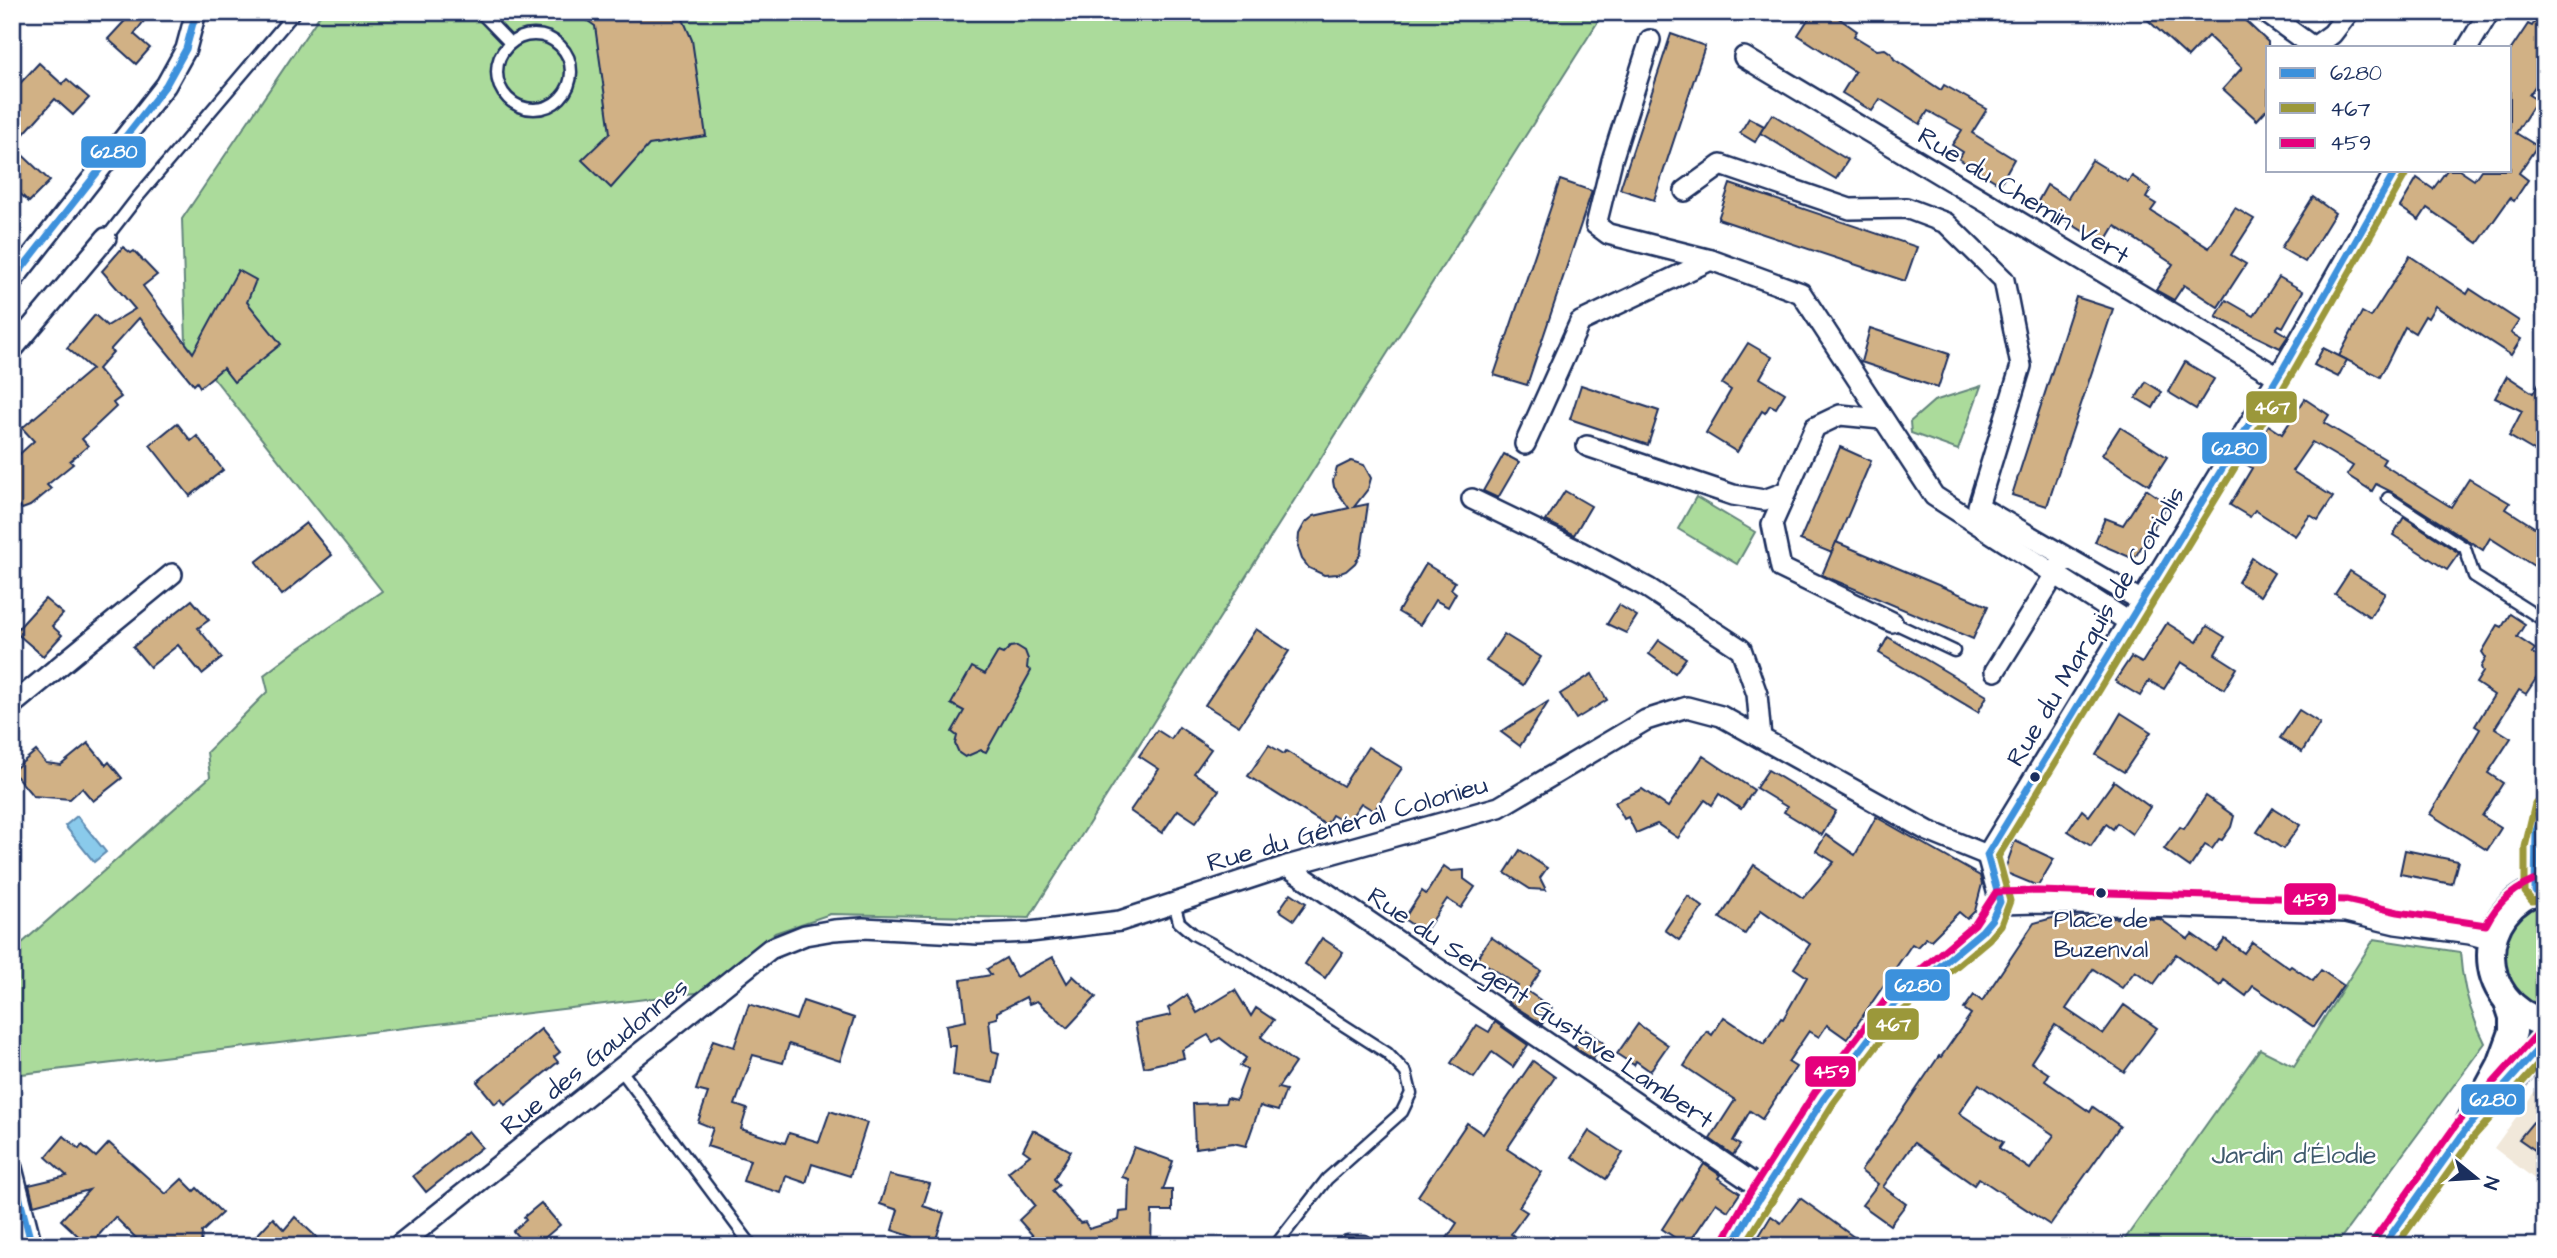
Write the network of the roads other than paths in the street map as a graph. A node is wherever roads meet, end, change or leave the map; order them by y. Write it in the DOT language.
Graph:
graph roads {
  1 [pos="196,12"];
  2 [pos="295,12"];
  3 [pos="480,12"];
  4 [pos="2265,12"];
  5 [pos="2349,12"];
  6 [pos="2489,12"];
  7 [pos="1650,40"];
  8 [pos="510,43"];
  9 [pos="2312,46"];
  10 [pos="2314,46"];
  11 [pos="2469,46"];
  12 [pos="1744,57"];
  13 [pos="2395,172"];
  14 [pos="1685,191"];
  15 [pos="106,237"];
  16 [pos="1711,260"];
  17 [pos="12,281"];
  18 [pos="12,350"];
  19 [pos="2278,377"];
  20 [pos="1881,419"];
  21 [pos="1525,444"];
  22 [pos="1587,446"];
  23 [pos="1786,492"];
  24 [pos="2388,498"];
  25 [pos="1472,499"];
  26 [pos="1974,513"];
  27 [pos="2066,556"];
  28 [pos="2055,574"];
  29 [pos="172,575"];
  30 [pos="2142,601"];
  31 [pos="2545,621"];
  32 [pos="1892,622"];
  33 [pos="2129,622"];
  34 [pos="1954,651"];
  35 [pos="1995,671"];
  36 [pos="12,705"];
  37 [pos="1761,738"];
  38 [pos="2545,807"];
  39 [pos="1987,855"];
  40 [pos="1287,866"];
  41 [pos="2540,889"];
  42 [pos="1174,902"];
  43 [pos="2000,902"];
  44 [pos="834,930"];
  45 [pos="2493,938"];
  46 [pos="2508,1002"];
  47 [pos="2545,1023"];
  48 [pos="2545,1041"];
  49 [pos="620,1069"];
  50 [pos="2467,1128"];
  51 [pos="12,1168"];
  52 [pos="1765,1191"];
  53 [pos="32,1246"];
  54 [pos="398,1246"];
  55 [pos="751,1246"];
  56 [pos="1276,1246"];
  57 [pos="1343,1246"];
  58 [pos="1371,1246"];
  59 [pos="1732,1246"];
  60 [pos="2383,1246"];
  1 -- 17 [label="street"];
  2 -- 15 [label="lane"];
  3 -- 8 [label="lane"];
  4 -- 9 [label="street"];
  5 -- 10 [label="street"];
  6 -- 11 [label="street"];
  7 -- 16 [label="street"];
  8 -- 8 [label="lane"];
  12 -- 19 [label="street, Rue du Chemin Vert"];
  13 -- 19 [label="street, Rue du Marquis de Coriolis"];
  14 -- 26 [label="street"];
  15 -- 18 [label="street"];
  16 -- 20 [label="street"];
  16 -- 21 [label="street"];
  19 -- 30 [label="street, Rue du Marquis de Coriolis"];
  20 -- 23 [label="street"];
  20 -- 26 [label="street"];
  22 -- 23 [label="street"];
  23 -- 32 [label="street"];
  24 -- 31 [label="lane"];
  25 -- 37 [label="street"];
  26 -- 27 [label="street"];
  26 -- 28 [label="street"];
  27 -- 28 [label="street"];
  27 -- 30 [label="street"];
  28 -- 33 [label="street"];
  28 -- 35 [label="street"];
  29 -- 36 [label="street"];
  30 -- 33 [label="street, Rue du Marquis de Coriolis"];
  32 -- 34 [label="lane"];
  33 -- 39 [label="street, Rue du Marquis de Coriolis"];
  37 -- 39 [label="street, Rue du Général Colonieu"];
  37 -- 40 [label="street, Rue du Général Colonieu"];
  38 -- 41 [label="street"];
  39 -- 43 [label="street"];
  40 -- 42 [label="street, Rue du Général Colonieu"];
  40 -- 52 [label="street, Rue du Sergent Gustave Lambert"];
  41 -- 45 [label="main road"];
  42 -- 44 [label="street, Rue du Général Colonieu"];
  42 -- 56 [label="lane"];
  43 -- 45 [label="street"];
  43 -- 52 [label="street"];
  44 -- 49 [label="street, Rue des Gaudonnes"];
  45 -- 46 [label="main road"];
  46 -- 47 [label="main road"];
  46 -- 50 [label="main road"];
  48 -- 50 [label="main road"];
  49 -- 54 [label="street, Rue des Gaudonnes"];
  49 -- 55 [label="lane"];
  50 -- 60 [label="main road"];
  51 -- 53 [label="street"];
  52 -- 59 [label="street"];
  57 -- 58 [label="lane"];
}
